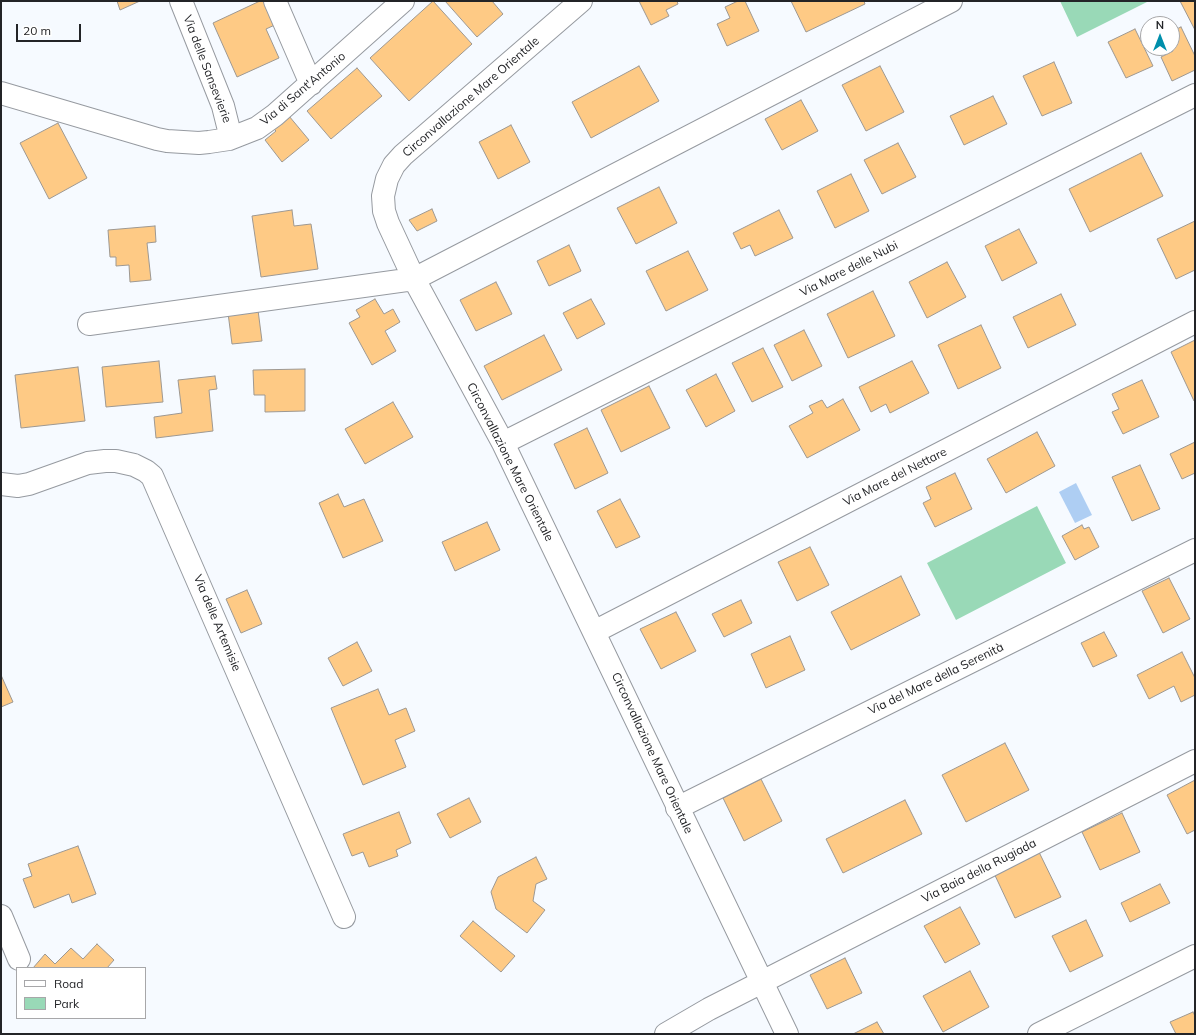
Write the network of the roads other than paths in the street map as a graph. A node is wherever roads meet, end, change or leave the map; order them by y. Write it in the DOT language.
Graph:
graph roads {
  1 [pos="181,1"];
  2 [pos="275,1"];
  3 [pos="403,1"];
  4 [pos="581,1"];
  5 [pos="951,1"];
  6 [pos="311,84"];
  7 [pos="1,93"];
  8 [pos="1195,95"];
  9 [pos="232,138"];
  10 [pos="414,279"];
  11 [pos="1195,322"];
  12 [pos="89,324"];
  13 [pos="503,443"];
  14 [pos="1,484"];
  15 [pos="1195,550"];
  16 [pos="594,632"];
  17 [pos="1195,761"];
  18 [pos="677,808"];
  19 [pos="1,916"];
  20 [pos="344,917"];
  21 [pos="1195,956"];
  22 [pos="19,959"];
  23 [pos="762,982"];
  24 [pos="666,1034"];
  25 [pos="787,1034"];
  26 [pos="1039,1034"];
  1 -- 9 [label="street, Via delle Sansevierie"];
  2 -- 6 [label="street"];
  3 -- 6 [label="street, Via di Sant'Antonio"];
  4 -- 10 [label="street, Circonvallazione Mare Orientale"];
  5 -- 10 [label="street"];
  6 -- 9 [label="street, Via di Sant'Antonio"];
  7 -- 9 [label="street, Via di Sant'Antonio"];
  8 -- 13 [label="street, Via Mare delle Nubi"];
  10 -- 12 [label="street"];
  10 -- 13 [label="street, Circonvallazione Mare Orientale"];
  11 -- 16 [label="street, Via Mare del Nettare"];
  13 -- 16 [label="street, Circonvallazione Mare Orientale"];
  14 -- 20 [label="street, Via delle Artemisie"];
  15 -- 18 [label="street, Via del Mare della Serenità"];
  16 -- 18 [label="street, Circonvallazione Mare Orientale"];
  17 -- 23 [label="street, Via Baia della Rugiada"];
  18 -- 23 [label="street, Circonvallazione Mare Orientale"];
  19 -- 22 [label="street"];
  21 -- 26 [label="street"];
  23 -- 24 [label="street"];
  23 -- 25 [label="street, Circonvallazione Mare Orientale"];
}
